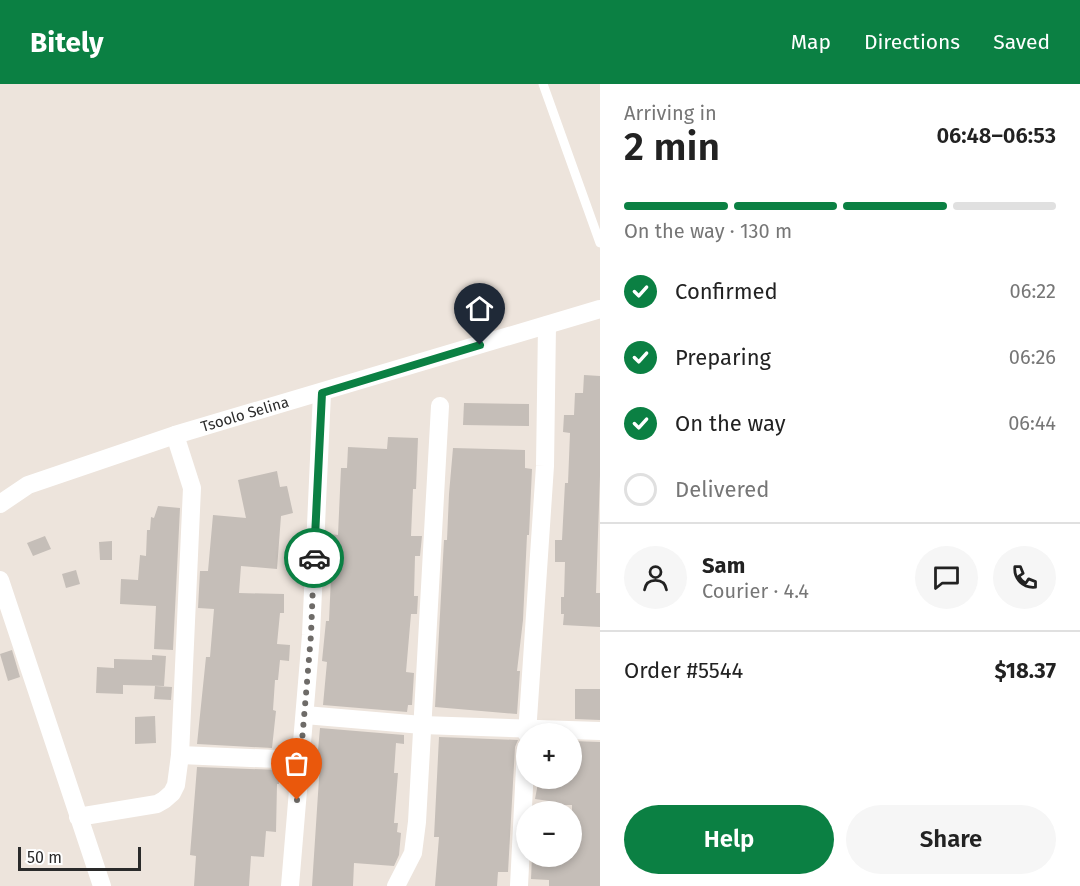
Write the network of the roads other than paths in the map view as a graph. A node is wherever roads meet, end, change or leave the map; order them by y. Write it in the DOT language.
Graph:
graph roads {
  1 [pos="543,84"];
  2 [pos="600,243"];
  3 [pos="600,309"];
  4 [pos="547,325"];
  5 [pos="322,393"];
  6 [pos="440,406"];
  7 [pos="175,435"];
  8 [pos="0,504"];
  9 [pos="0,580"];
  10 [pos="304,715"];
  11 [pos="528,723"];
  12 [pos="422,725"];
  13 [pos="516,730"];
  14 [pos="582,731"];
  15 [pos="600,731"];
  16 [pos="180,755"];
  17 [pos="301,760"];
  18 [pos="524,789"];
  19 [pos="78,817"];
  20 [pos="102,886"];
  21 [pos="290,886"];
  22 [pos="396,886"];
  23 [pos="519,886"];
  1 -- 2 [label="lane"];
  3 -- 4 [label="street, Tsoolo Selina"];
  4 -- 5 [label="street, Tsoolo Selina"];
  4 -- 11 [label="street"];
  5 -- 7 [label="street, Tsoolo Selina"];
  5 -- 10 [label="street"];
  6 -- 12 [label="street"];
  7 -- 8 [label="street, Tsoolo Selina"];
  7 -- 16 [label="street"];
  9 -- 19 [label="street"];
  10 -- 12 [label="street"];
  10 -- 17 [label="street"];
  12 -- 13 [label="street"];
  12 -- 22 [label="street"];
  14 -- 15 [label="street"];
  16 -- 17 [label="street"];
  16 -- 19 [label="street"];
  17 -- 21 [label="street"];
  18 -- 23 [label="street"];
  19 -- 20 [label="street"];
}
